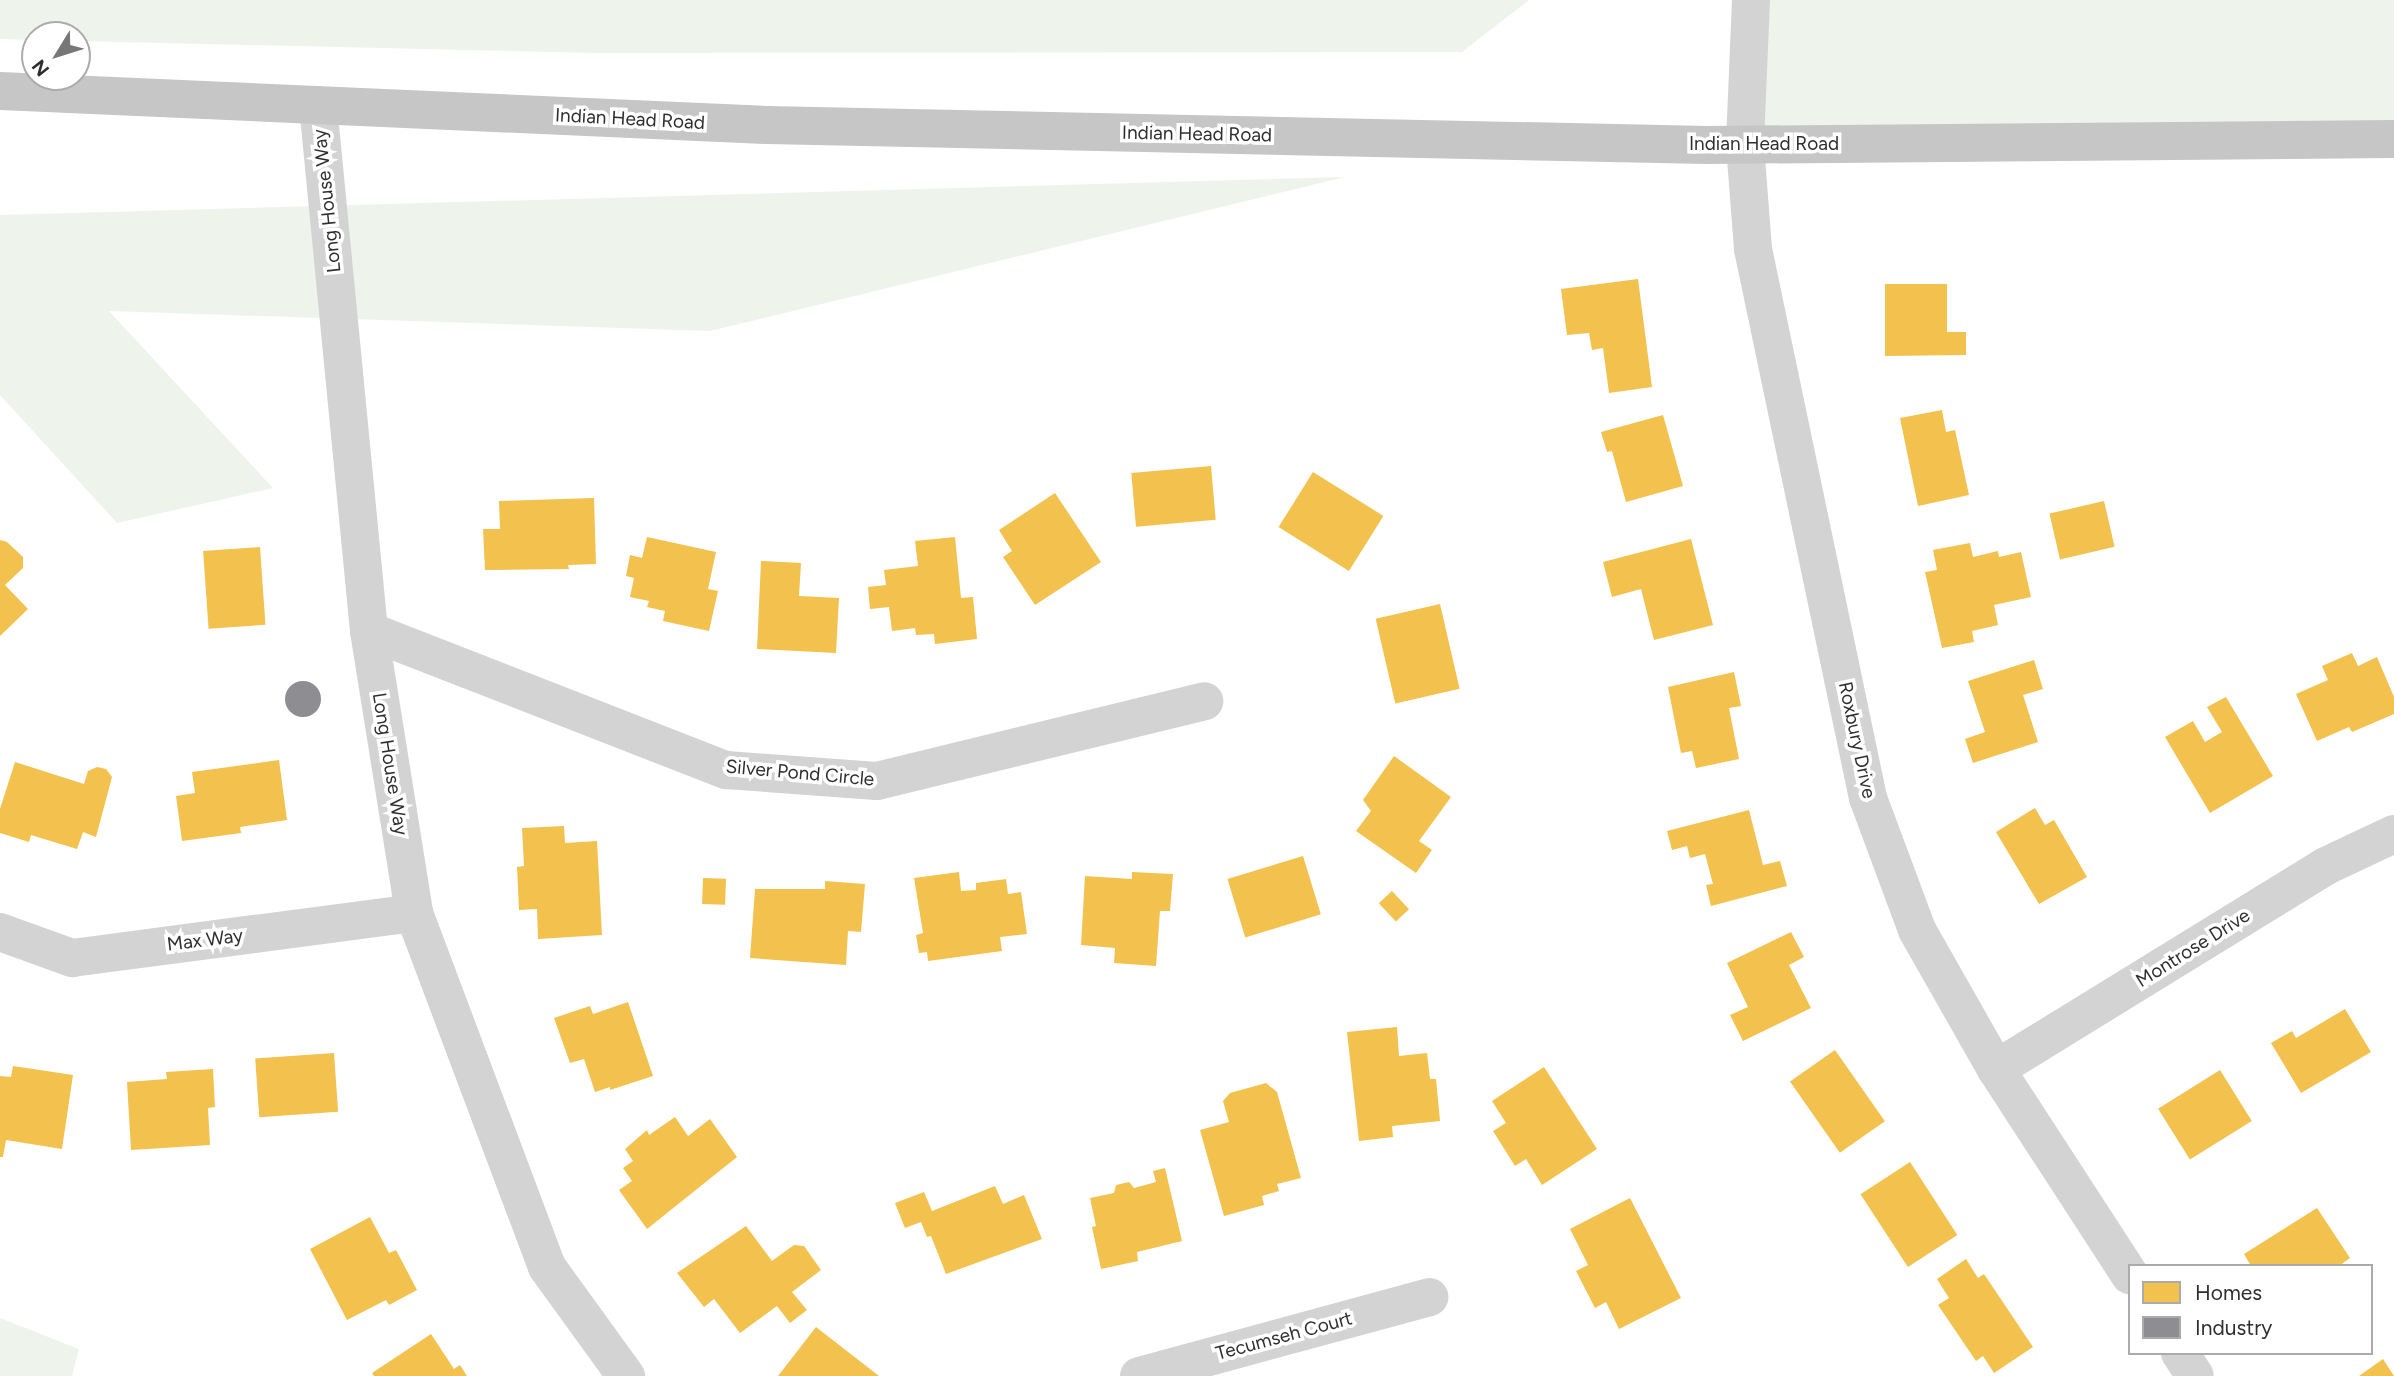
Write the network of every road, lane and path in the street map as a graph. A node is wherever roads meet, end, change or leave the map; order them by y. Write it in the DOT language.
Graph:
graph roads {
  1 [pos="1751,0"];
  2 [pos="0,90"];
  3 [pos="318,105"];
  4 [pos="2394,139"];
  5 [pos="1745,145"];
  6 [pos="369,631"];
  7 [pos="1204,701"];
  8 [pos="2394,834"];
  9 [pos="414,913"];
  10 [pos="0,932"];
  11 [pos="1996,1069"];
  12 [pos="2128,1272"];
  13 [pos="1429,1297"];
  14 [pos="2181,1355"];
  15 [pos="626,1376"];
  16 [pos="1139,1376"];
  17 [pos="2195,1376"];
  1 -- 5 [label="street, Roxbury Drive"];
  2 -- 3 [label="main road, Indian Head Road"];
  3 -- 5 [label="main road, Indian Head Road"];
  3 -- 6 [label="street, Long House Way"];
  4 -- 5 [label="main road, Indian Head Road"];
  5 -- 11 [label="street, Roxbury Drive"];
  6 -- 7 [label="street, Silver Pond Circle"];
  6 -- 9 [label="street, Long House Way"];
  8 -- 11 [label="street, Montrose Drive"];
  9 -- 10 [label="street, Max Way"];
  9 -- 15 [label="street, Long House Way"];
  11 -- 12 [label="street, Roxbury Drive"];
  13 -- 16 [label="street, Tecumseh Court"];
  14 -- 17 [label="street"];
}
